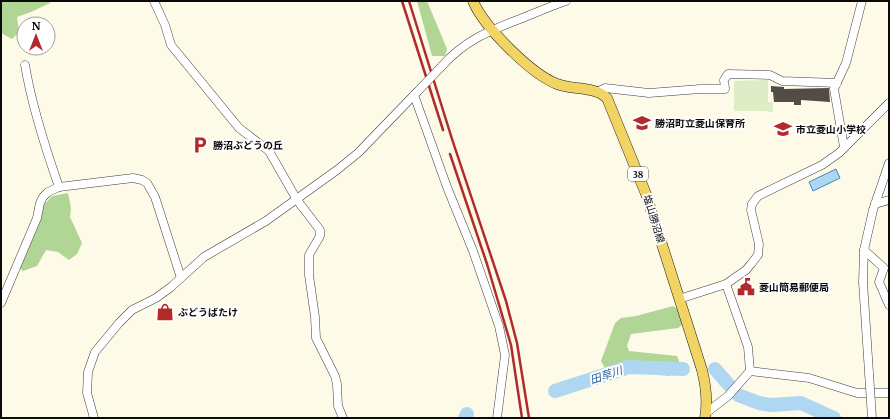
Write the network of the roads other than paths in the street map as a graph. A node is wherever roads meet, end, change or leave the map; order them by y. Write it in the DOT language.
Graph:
graph roads {
  1 [pos="154,1"];
  2 [pos="473,1"];
  3 [pos="566,1"];
  4 [pos="862,1"];
  5 [pos="491,30"];
  6 [pos="25,65"];
  7 [pos="837,83"];
  8 [pos="597,92"];
  9 [pos="415,93"];
  10 [pos="889,104"];
  11 [pos="844,147"];
  12 [pos="889,163"];
  13 [pos="58,187"];
  14 [pos="297,200"];
  15 [pos="889,200"];
  16 [pos="875,204"];
  17 [pos="864,250"];
  18 [pos="181,278"];
  19 [pos="726,284"];
  20 [pos="679,299"];
  21 [pos="1,303"];
  22 [pos="889,305"];
  23 [pos="750,371"];
  24 [pos="889,394"];
  25 [pos="705,416"];
  26 [pos="94,418"];
  27 [pos="343,418"];
  28 [pos="497,418"];
  29 [pos="872,418"];
  1 -- 14 [label="street"];
  2 -- 5 [label="main road"];
  3 -- 5 [label="street"];
  4 -- 7 [label="street"];
  5 -- 8 [label="main road"];
  5 -- 9 [label="street, bridge"];
  6 -- 13 [label="street"];
  7 -- 8 [label="street"];
  7 -- 11 [label="street"];
  8 -- 20 [label="main road, 塩山勝沼線 / 38"];
  9 -- 14 [label="street"];
  9 -- 28 [label="street"];
  10 -- 11 [label="street"];
  11 -- 19 [label="street"];
  12 -- 16 [label="street"];
  13 -- 18 [label="street"];
  13 -- 21 [label="street"];
  14 -- 18 [label="street"];
  14 -- 27 [label="street"];
  15 -- 16 [label="street"];
  16 -- 17 [label="street"];
  17 -- 22 [label="street"];
  17 -- 29 [label="street, bridge"];
  18 -- 26 [label="street"];
  19 -- 20 [label="street"];
  19 -- 23 [label="street"];
  20 -- 25 [label="main road, 塩山勝沼線 / 38"];
  23 -- 24 [label="street"];
  23 -- 25 [label="street"];
}
